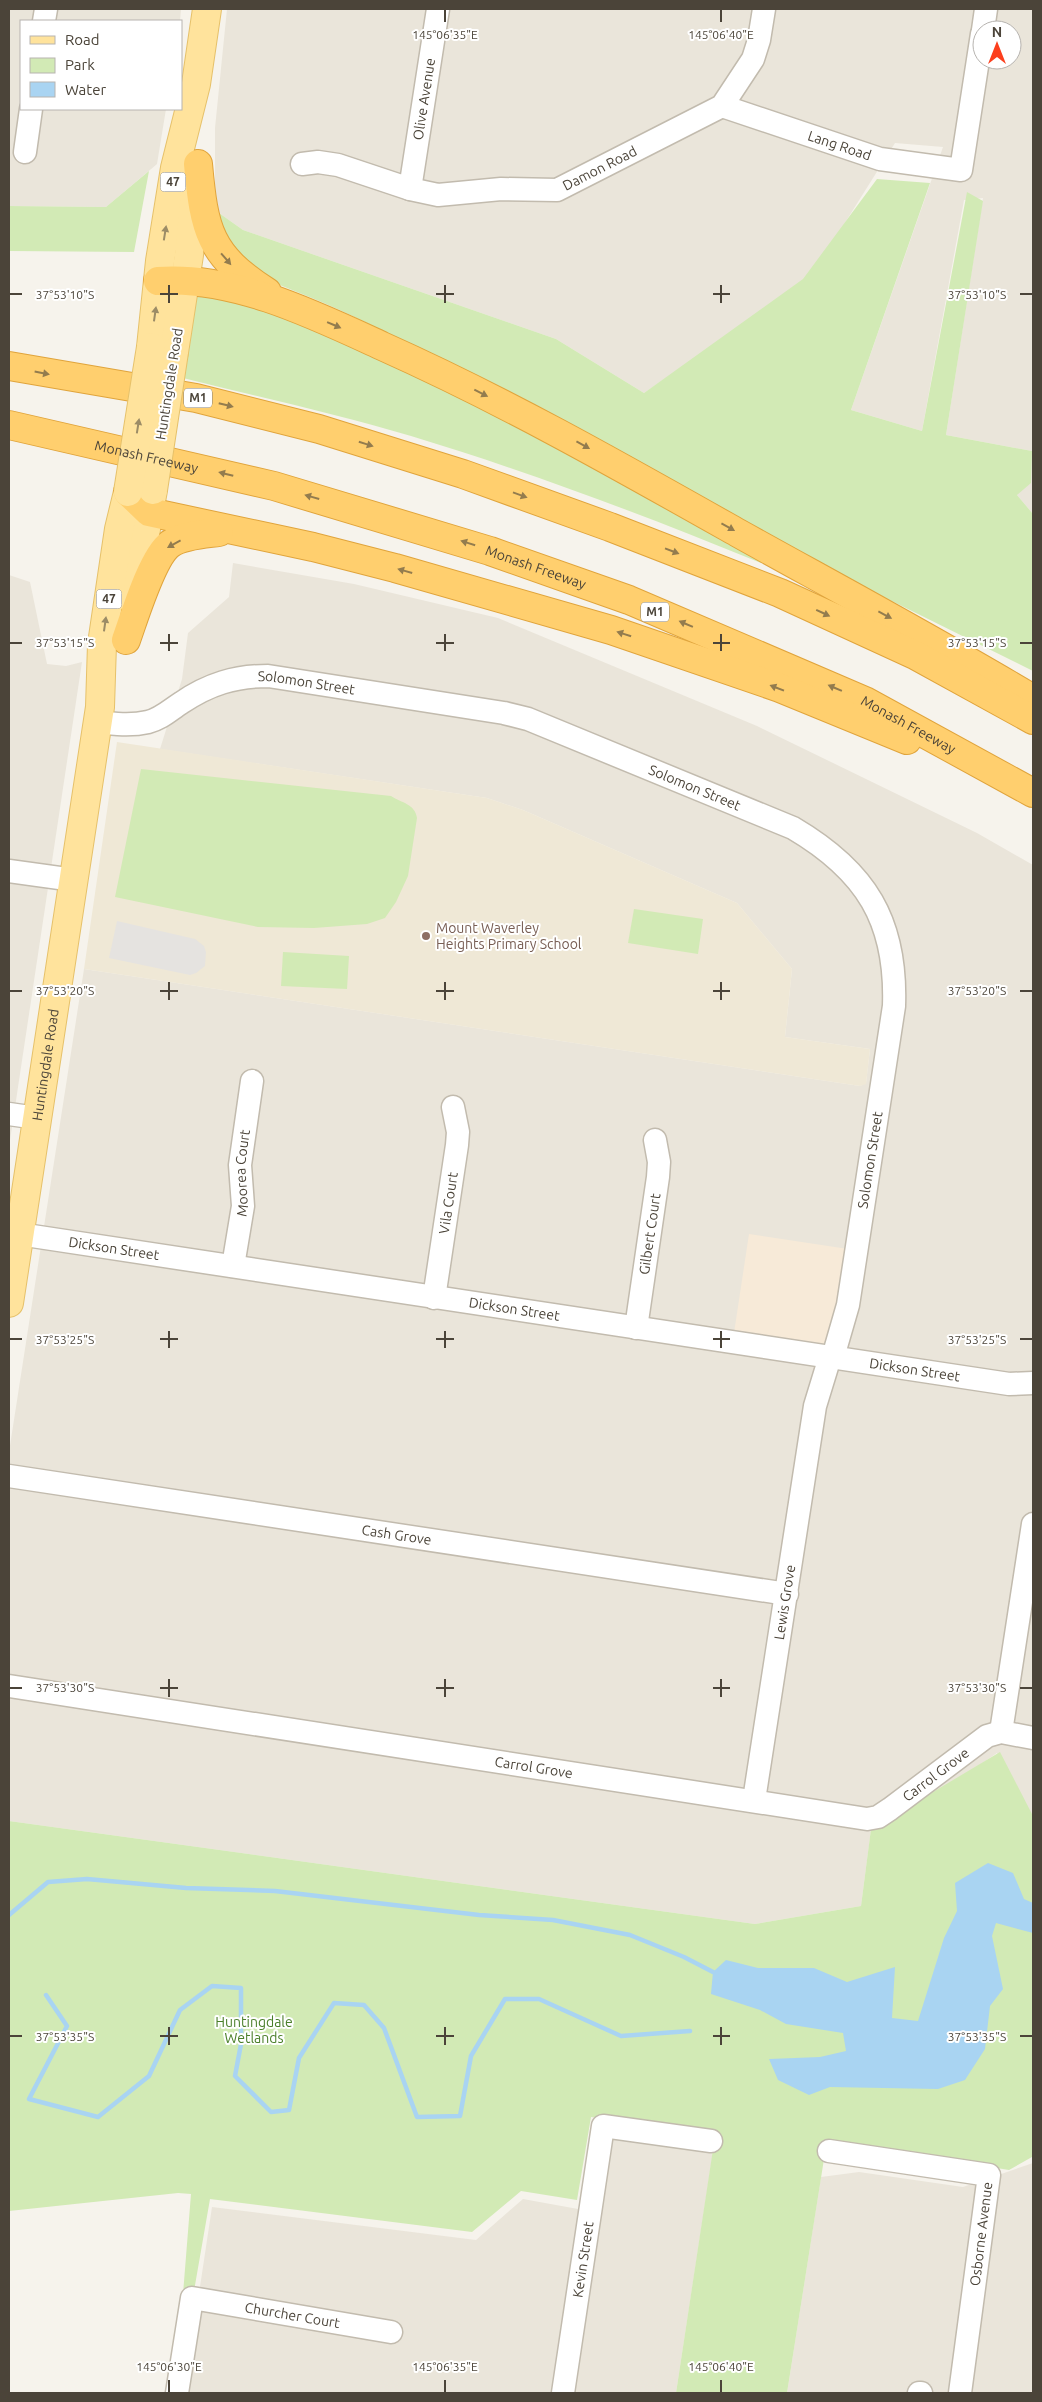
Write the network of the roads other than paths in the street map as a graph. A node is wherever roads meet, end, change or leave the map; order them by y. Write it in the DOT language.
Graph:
graph roads {
  1 [pos="207,9"];
  2 [pos="438,9"];
  3 [pos="764,9"];
  4 [pos="976,70"];
  5 [pos="196,84"];
  6 [pos="722,106"];
  7 [pos="31,110"];
  8 [pos="25,152"];
  9 [pos="198,164"];
  10 [pos="302,164"];
  11 [pos="410,188"];
  12 [pos="185,279"];
  13 [pos="158,281"];
  14 [pos="289,306"];
  15 [pos="162,350"];
  16 [pos="9,366"];
  17 [pos="9,425"];
  18 [pos="143,500"];
  19 [pos="238,530"];
  20 [pos="126,640"];
  21 [pos="1033,699"];
  22 [pos="99,715"];
  23 [pos="1033,720"];
  24 [pos="1026,788"];
  25 [pos="9,870"];
  26 [pos="74,880"];
  27 [pos="252,1081"];
  28 [pos="453,1107"];
  29 [pos="9,1114"];
  30 [pos="37,1118"];
  31 [pos="655,1140"];
  32 [pos="19,1234"];
  33 [pos="233,1266"];
  34 [pos="434,1298"];
  35 [pos="9,1303"];
  36 [pos="636,1328"];
  37 [pos="831,1357"];
  38 [pos="1033,1383"];
  39 [pos="1009,1384"];
  40 [pos="1033,1392"];
  41 [pos="9,1476"];
  42 [pos="1033,1524"];
  43 [pos="786,1594"];
  44 [pos="9,1686"];
  45 [pos="1001,1732"];
  46 [pos="1033,1738"];
  47 [pos="754,1800"];
  48 [pos="711,2141"];
  49 [pos="829,2152"];
  50 [pos="392,2332"];
  51 [pos="178,2393"];
  52 [pos="563,2393"];
  53 [pos="960,2393"];
  1 -- 5 [label="main road, Huntingdale Road / 47"];
  2 -- 11 [label="street, Olive Avenue"];
  3 -- 6 [label="street, Damon Road"];
  4 -- 6 [label="street, Lang Road"];
  5 -- 9 [label="main road, Huntingdale Road / 47"];
  13 -- 5 [label="main road, Huntingdale Road / 47, one-way"];
  6 -- 11 [label="street, Damon Road"];
  7 -- 8 [label="street"];
  9 -- 12 [label="main road, Huntingdale Road / 47"];
  9 -- 14 [label="highway, one-way"];
  10 -- 11 [label="street, Damon Road"];
  12 -- 13 [label="highway"];
  12 -- 14 [label="highway"];
  12 -- 15 [label="main road, Huntingdale Road / 47"];
  15 -- 13 [label="main road, Huntingdale Road / 47, one-way"];
  14 -- 21 [label="highway, one-way"];
  15 -- 18 [label="main road, Huntingdale Road / 47, bridge"];
  16 -- 23 [label="highway, M1, one-way"];
  24 -- 17 [label="highway, Monash Freeway / M1, one-way"];
  18 -- 19 [label="highway"];
  18 -- 20 [label="main road, Huntingdale Road / 47"];
  22 -- 18 [label="main road, Huntingdale Road / 47, one-way"];
  19 -- 20 [label="highway, one-way"];
  24 -- 19 [label="highway, one-way"];
  20 -- 22 [label="main road, Huntingdale Road / 47"];
  22 -- 26 [label="main road, Huntingdale Road / 47"];
  22 -- 37 [label="street, Solomon Street"];
  25 -- 26 [label="street"];
  26 -- 30 [label="main road, Huntingdale Road / 47"];
  27 -- 33 [label="street, Moorea Court"];
  28 -- 34 [label="street, Vila Court"];
  29 -- 30 [label="street"];
  30 -- 32 [label="main road, Huntingdale Road / 47"];
  31 -- 36 [label="street, Gilbert Court"];
  32 -- 33 [label="street, Dickson Street"];
  32 -- 35 [label="main road, Huntingdale Road / 47"];
  33 -- 34 [label="street, Dickson Street"];
  34 -- 36 [label="street, Dickson Street"];
  36 -- 37 [label="street, Dickson Street"];
  37 -- 39 [label="street, Dickson Street"];
  37 -- 43 [label="street, Lewis Grove"];
  38 -- 39 [label="street, Dickson Street"];
  39 -- 40 [label="street, Dickson Street"];
  41 -- 43 [label="street, Cash Grove"];
  42 -- 45 [label="street"];
  43 -- 47 [label="street, Lewis Grove"];
  44 -- 47 [label="street, Carrol Grove"];
  45 -- 46 [label="street"];
  45 -- 47 [label="street, Carrol Grove"];
  48 -- 52 [label="street, Kevin Street"];
  49 -- 53 [label="street, Osborne Avenue"];
  50 -- 51 [label="street, Churcher Court"];
}
